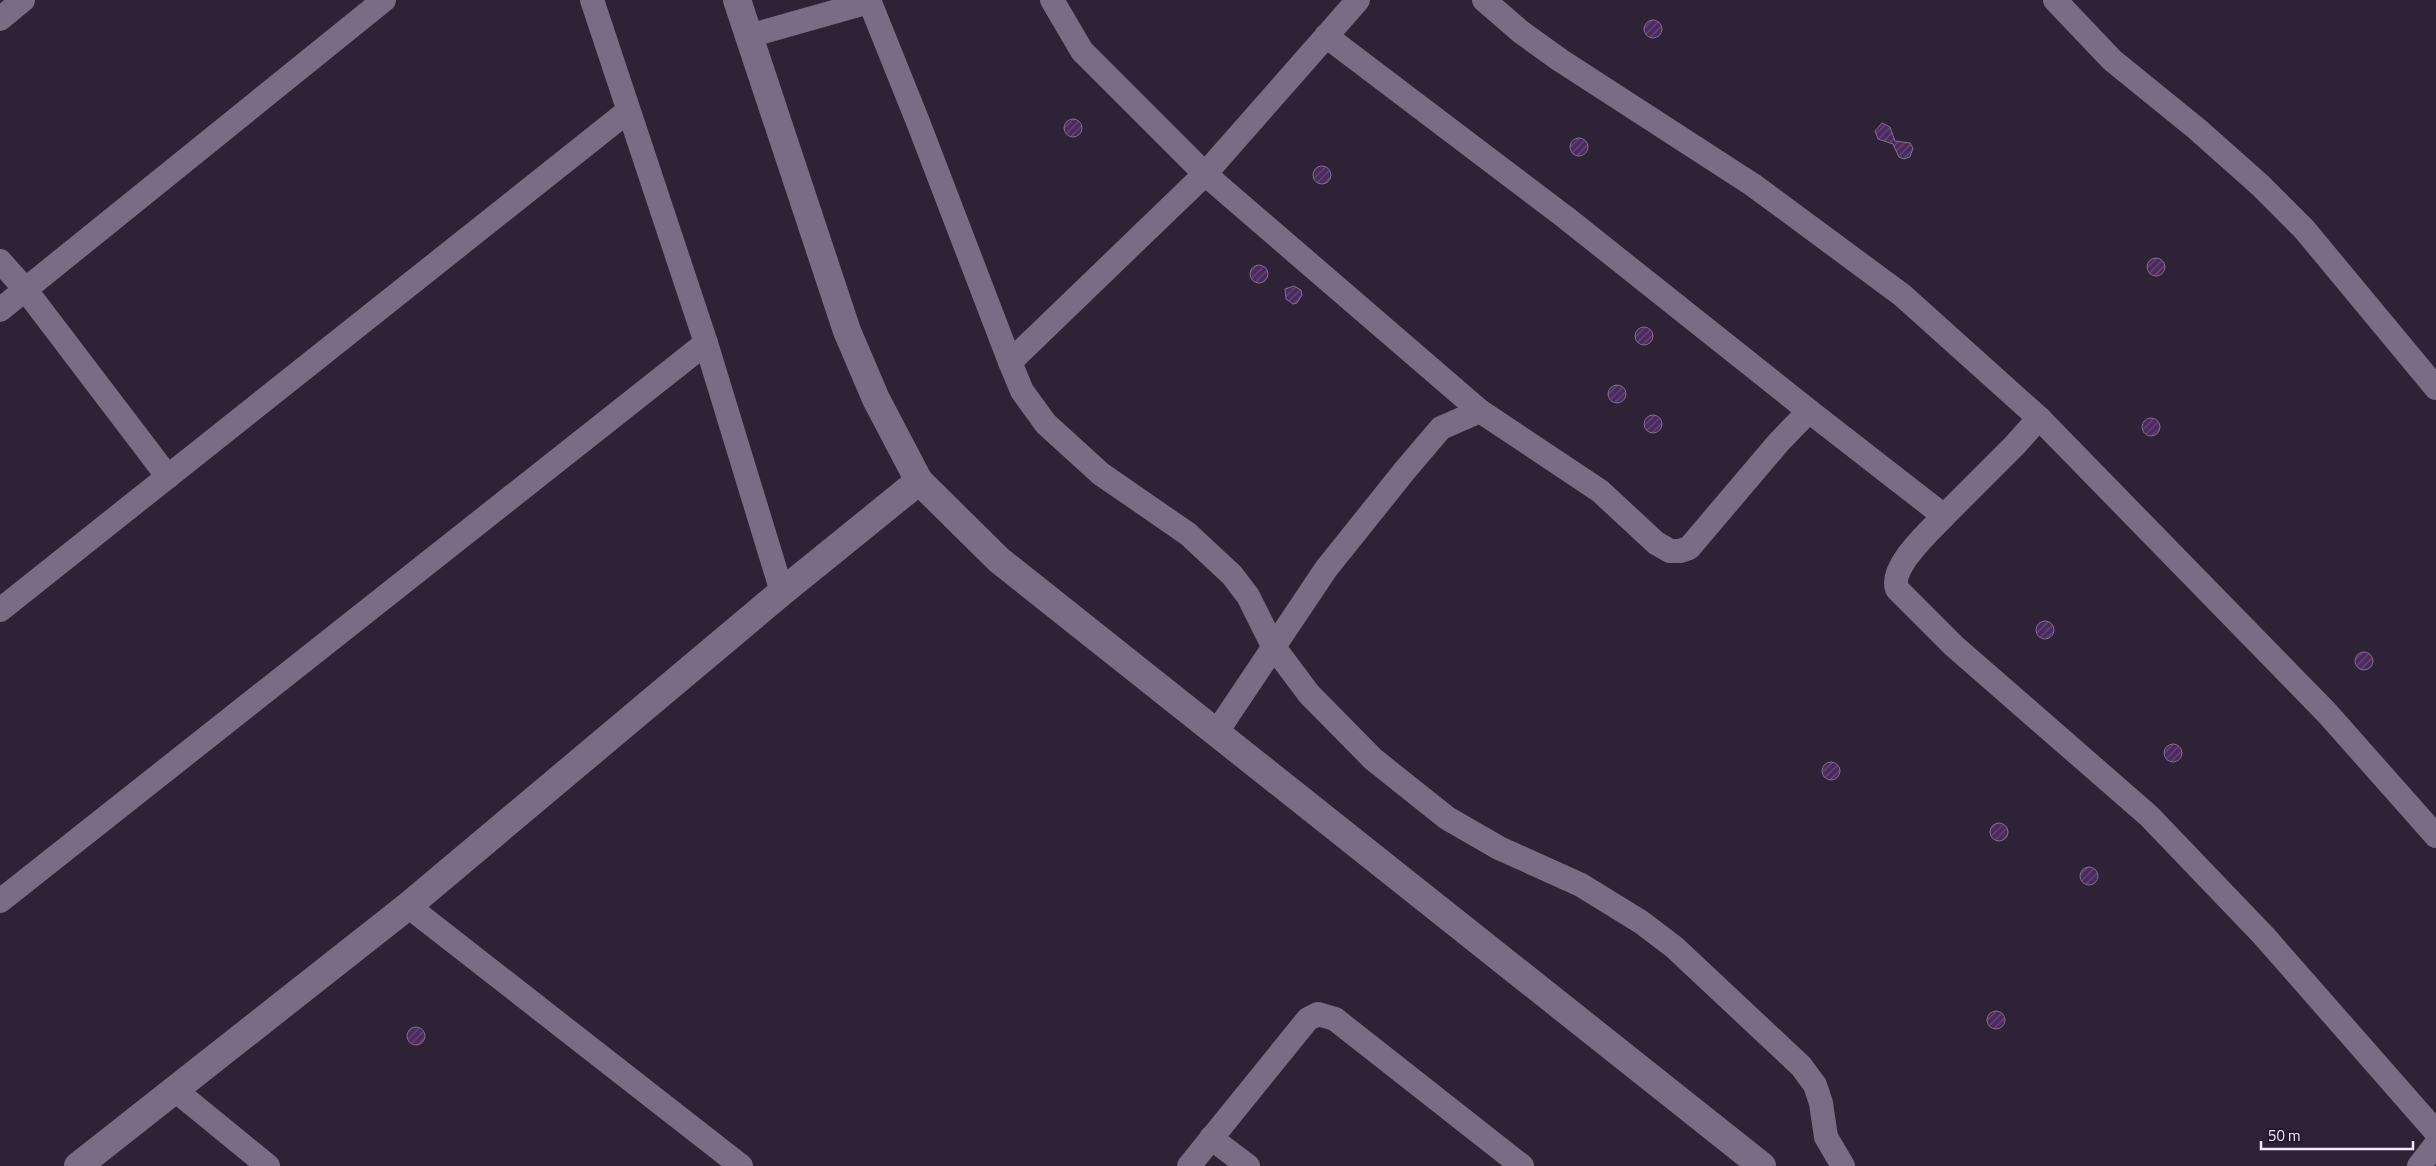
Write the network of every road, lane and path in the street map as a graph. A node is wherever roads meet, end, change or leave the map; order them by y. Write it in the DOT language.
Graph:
graph roads {
  1 [pos="23,0"];
  2 [pos="384,0"];
  3 [pos="592,0"];
  4 [pos="736,0"];
  5 [pos="1052,0"];
  6 [pos="1358,0"];
  7 [pos="1484,0"];
  8 [pos="2055,0"];
  9 [pos="869,1"];
  10 [pos="0,19"];
  11 [pos="749,36"];
  12 [pos="1326,36"];
  13 [pos="628,111"];
  14 [pos="1204,174"];
  15 [pos="0,261"];
  16 [pos="25,290"];
  17 [pos="0,310"];
  18 [pos="706,342"];
  19 [pos="1010,362"];
  20 [pos="2436,388"];
  21 [pos="1480,411"];
  22 [pos="1809,411"];
  23 [pos="2039,418"];
  24 [pos="168,477"];
  25 [pos="919,481"];
  26 [pos="1944,516"];
  27 [pos="782,592"];
  28 [pos="0,610"];
  29 [pos="1273,646"];
  30 [pos="1216,733"];
  31 [pos="2436,836"];
  32 [pos="0,901"];
  33 [pos="408,906"];
  34 [pos="175,1090"];
  35 [pos="2436,1132"];
  36 [pos="1211,1138"];
  37 [pos="2436,1144"];
  38 [pos="78,1166"];
  39 [pos="268,1166"];
  40 [pos="741,1166"];
  41 [pos="1189,1166"];
  42 [pos="1248,1166"];
  43 [pos="1522,1166"];
  44 [pos="1762,1166"];
  45 [pos="1843,1166"];
  46 [pos="2419,1166"];
  1 -- 10 [label="street"];
  2 -- 16 [label="street"];
  3 -- 13 [label="street"];
  4 -- 11 [label="street"];
  5 -- 14 [label="street"];
  6 -- 12 [label="street"];
  7 -- 23 [label="street"];
  8 -- 20 [label="street"];
  9 -- 11 [label="street"];
  9 -- 19 [label="street"];
  11 -- 25 [label="street"];
  12 -- 14 [label="street"];
  12 -- 22 [label="street"];
  13 -- 18 [label="street"];
  13 -- 24 [label="street"];
  14 -- 19 [label="street"];
  14 -- 21 [label="street"];
  15 -- 16 [label="street"];
  16 -- 17 [label="street"];
  16 -- 24 [label="street"];
  18 -- 27 [label="street"];
  18 -- 32 [label="street"];
  19 -- 29 [label="street"];
  21 -- 22 [label="street"];
  21 -- 29 [label="street"];
  22 -- 26 [label="street"];
  23 -- 26 [label="street"];
  23 -- 31 [label="street"];
  24 -- 28 [label="street"];
  25 -- 27 [label="street"];
  25 -- 30 [label="street"];
  26 -- 35 [label="street"];
  27 -- 33 [label="street"];
  29 -- 30 [label="street"];
  29 -- 45 [label="street"];
  30 -- 44 [label="street"];
  33 -- 34 [label="street"];
  33 -- 40 [label="street"];
  34 -- 38 [label="street"];
  34 -- 39 [label="street"];
  36 -- 41 [label="street"];
  36 -- 42 [label="street"];
  36 -- 43 [label="street"];
  37 -- 46 [label="street"];
}
